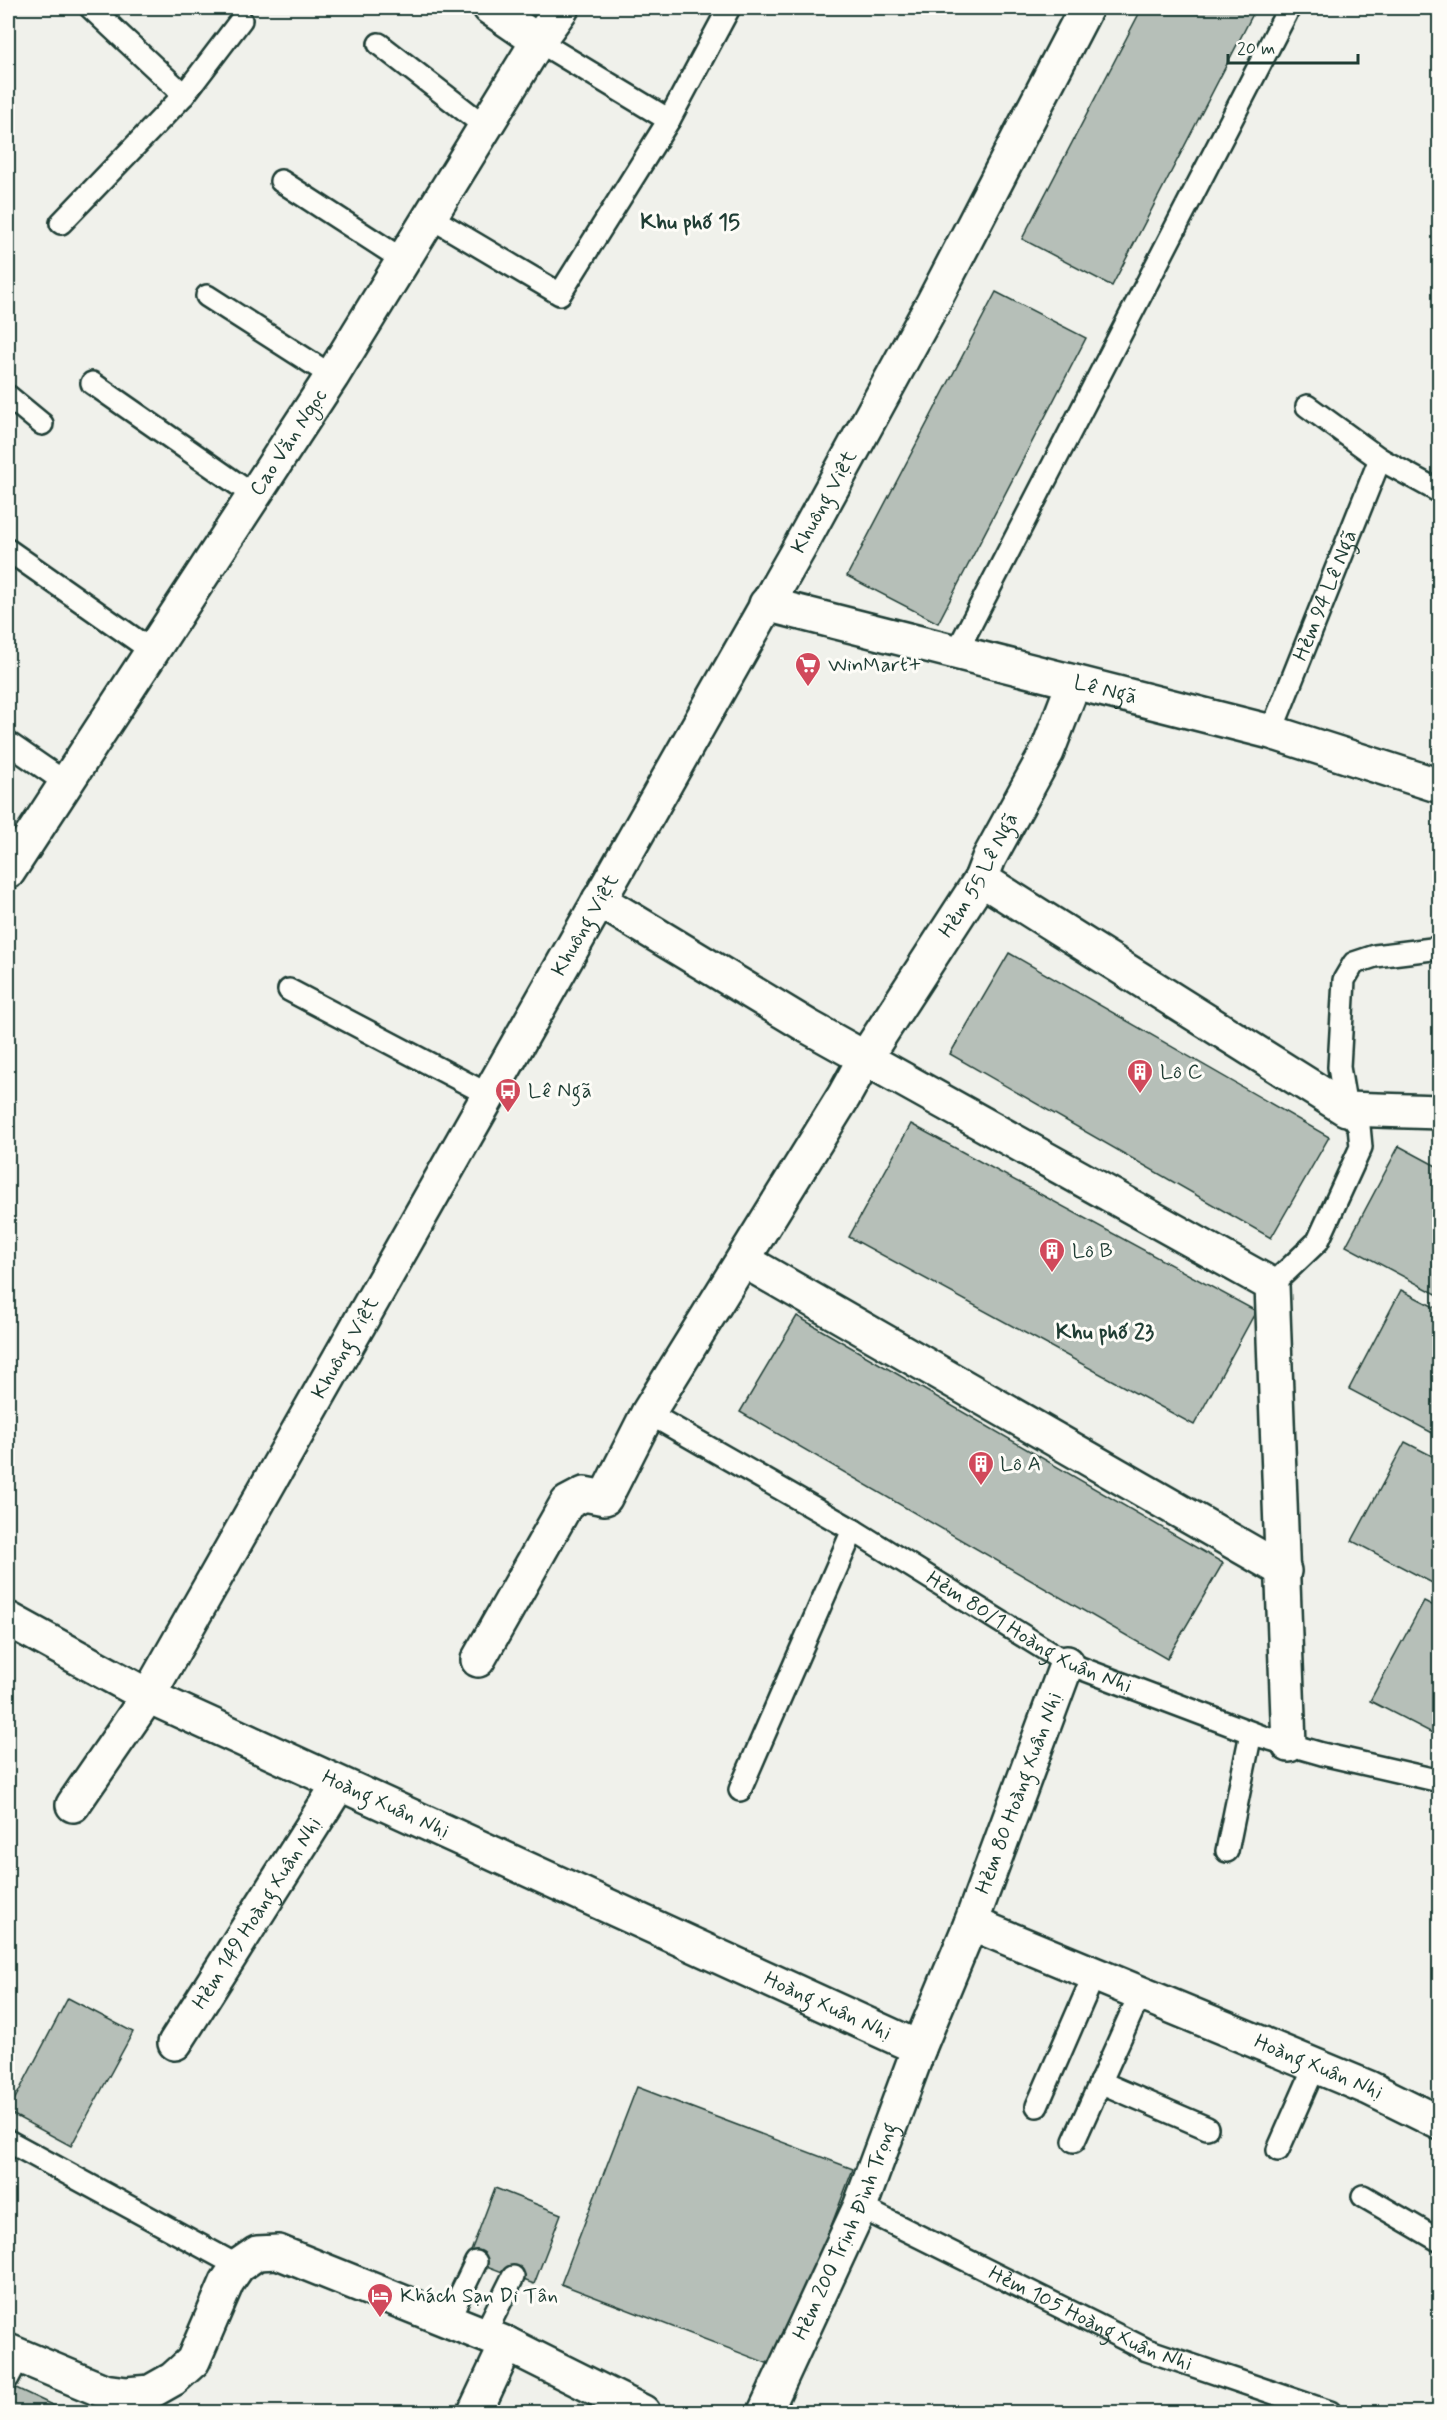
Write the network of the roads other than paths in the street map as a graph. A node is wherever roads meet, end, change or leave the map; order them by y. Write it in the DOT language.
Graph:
graph roads {
  1 [pos="91,8"];
  2 [pos="490,8"];
  3 [pos="562,8"];
  4 [pos="729,8"];
  5 [pos="1086,8"];
  6 [pos="1289,8"];
  7 [pos="241,20"];
  8 [pos="538,41"];
  9 [pos="379,44"];
  10 [pos="184,95"];
  11 [pos="669,120"];
  12 [pos="486,127"];
  13 [pos="281,181"];
  14 [pos="430,217"];
  15 [pos="61,223"];
  16 [pos="403,260"];
  17 [pos="207,296"];
  18 [pos="332,376"];
  19 [pos="92,383"];
  20 [pos="8,396"];
  21 [pos="1307,406"];
  22 [pos="42,424"];
  23 [pos="1380,459"];
  24 [pos="1440,492"];
  25 [pos="253,495"];
  26 [pos="8,550"];
  27 [pos="766,604"];
  28 [pos="152,651"];
  29 [pos="956,653"];
  30 [pos="1074,682"];
  31 [pos="1271,732"];
  32 [pos="8,743"];
  33 [pos="66,783"];
  34 [pos="1440,786"];
  35 [pos="8,872"];
  36 [pos="981,879"];
  37 [pos="599,900"];
  38 [pos="1440,948"];
  39 [pos="289,990"];
  40 [pos="866,1058"];
  41 [pos="489,1095"];
  42 [pos="1346,1109"];
  43 [pos="1440,1112"];
  44 [pos="744,1260"];
  45 [pos="1272,1285"];
  46 [pos="648,1413"];
  47 [pos="853,1530"];
  48 [pos="1284,1571"];
  49 [pos="10,1626"];
  50 [pos="478,1660"];
  51 [pos="1067,1663"];
  52 [pos="148,1696"];
  53 [pos="1251,1733"];
  54 [pos="1289,1744"];
  55 [pos="1440,1781"];
  56 [pos="339,1784"];
  57 [pos="740,1790"];
  58 [pos="72,1804"];
  59 [pos="1227,1851"];
  60 [pos="971,1923"];
  61 [pos="1094,1975"];
  62 [pos="1140,1994"];
  63 [pos="174,2043"];
  64 [pos="919,2048"];
  65 [pos="1315,2066"];
  66 [pos="1100,2082"];
  67 [pos="1037,2106"];
  68 [pos="1440,2123"];
  69 [pos="1207,2128"];
  70 [pos="1074,2140"];
  71 [pos="8,2141"];
  72 [pos="1278,2150"];
  73 [pos="1363,2196"];
  74 [pos="860,2207"];
  75 [pos="1440,2241"];
  76 [pos="476,2262"];
  77 [pos="238,2266"];
  78 [pos="513,2277"];
  79 [pos="447,2320"];
  80 [pos="495,2339"];
  81 [pos="11,2362"];
  82 [pos="475,2412"];
  83 [pos="643,2412"];
  84 [pos="765,2412"];
  85 [pos="1330,2412"];
  1 -- 10 [label="lane"];
  2 -- 8 [label="street"];
  3 -- 8 [label="street, Cao Văn Ngọc"];
  4 -- 11 [label="lane"];
  5 -- 27 [label="street, Khuông Việt"];
  6 -- 29 [label="lane"];
  7 -- 10 [label="lane"];
  8 -- 11 [label="lane"];
  8 -- 12 [label="street, Cao Văn Ngọc"];
  9 -- 12 [label="lane"];
  10 -- 15 [label="lane"];
  11 -- 14 [label="lane"];
  12 -- 14 [label="street, Cao Văn Ngọc"];
  13 -- 16 [label="lane"];
  14 -- 16 [label="street, Cao Văn Ngọc"];
  16 -- 18 [label="street, Cao Văn Ngọc"];
  17 -- 18 [label="lane"];
  18 -- 25 [label="street, Cao Văn Ngọc"];
  19 -- 25 [label="lane"];
  20 -- 22 [label="lane"];
  21 -- 23 [label="lane"];
  23 -- 24 [label="lane"];
  23 -- 31 [label="lane, Hẻm 94 Lê Ngã"];
  25 -- 28 [label="street, Cao Văn Ngọc"];
  26 -- 28 [label="lane"];
  27 -- 29 [label="street, Lê Ngã"];
  27 -- 37 [label="street, Khuông Việt"];
  28 -- 33 [label="street, Cao Văn Ngọc"];
  29 -- 30 [label="street, Lê Ngã"];
  30 -- 31 [label="street, Lê Ngã"];
  30 -- 36 [label="street, Hẻm 55 Lê Ngã"];
  31 -- 34 [label="street, Lê Ngã"];
  32 -- 33 [label="lane"];
  33 -- 35 [label="street, Cao Văn Ngọc"];
  36 -- 40 [label="street, Hẻm 55 Lê Ngã"];
  36 -- 42 [label="street"];
  37 -- 40 [label="street"];
  37 -- 41 [label="street, Khuông Việt"];
  38 -- 42 [label="lane"];
  39 -- 41 [label="lane"];
  40 -- 44 [label="street, Hẻm 55 Lê Ngã"];
  40 -- 45 [label="street"];
  41 -- 52 [label="street, Khuông Việt"];
  42 -- 43 [label="street"];
  42 -- 45 [label="lane"];
  44 -- 46 [label="street, Hẻm 55 Lê Ngã"];
  44 -- 48 [label="street"];
  45 -- 48 [label="street"];
  46 -- 47 [label="lane, Hẻm 80/1 Hoàng Xuân Nhị"];
  46 -- 50 [label="street, Hẻm 55 Lê Ngã"];
  47 -- 51 [label="lane, Hẻm 80/1 Hoàng Xuân Nhị"];
  47 -- 57 [label="lane"];
  48 -- 54 [label="street"];
  49 -- 52 [label="street"];
  51 -- 53 [label="lane, Hẻm 80/1 Hoàng Xuân Nhị"];
  51 -- 60 [label="street, Hẻm 80 Hoàng Xuân Nhị"];
  52 -- 56 [label="street, Hoàng Xuân Nhị"];
  52 -- 58 [label="street, Khuông Việt"];
  53 -- 54 [label="lane, Hẻm 80/1 Hoàng Xuân Nhị"];
  53 -- 59 [label="lane"];
  54 -- 55 [label="lane, Hẻm 80/1 Hoàng Xuân Nhị"];
  56 -- 63 [label="street, Hẻm 149 Hoàng Xuân Nhị"];
  56 -- 64 [label="street, Hoàng Xuân Nhị"];
  60 -- 61 [label="street, Hoàng Xuân Nhị"];
  60 -- 64 [label="street"];
  61 -- 62 [label="street, Hoàng Xuân Nhị"];
  61 -- 67 [label="lane"];
  62 -- 65 [label="street, Hoàng Xuân Nhị"];
  62 -- 66 [label="lane"];
  64 -- 74 [label="street, Hẻm 200 Trịnh Đình Trọng"];
  65 -- 68 [label="street, Hoàng Xuân Nhị"];
  65 -- 72 [label="lane"];
  66 -- 69 [label="lane"];
  66 -- 70 [label="lane"];
  71 -- 77 [label="lane"];
  73 -- 75 [label="lane"];
  74 -- 84 [label="street, Hẻm 200 Trịnh Đình Trọng"];
  74 -- 85 [label="lane, Hẻm 105 Hoàng Xuân Nhị"];
  76 -- 79 [label="lane"];
  77 -- 79 [label="street"];
  77 -- 81 [label="street"];
  78 -- 80 [label="lane"];
  79 -- 80 [label="street"];
  80 -- 82 [label="street"];
  80 -- 83 [label="street"];
}
